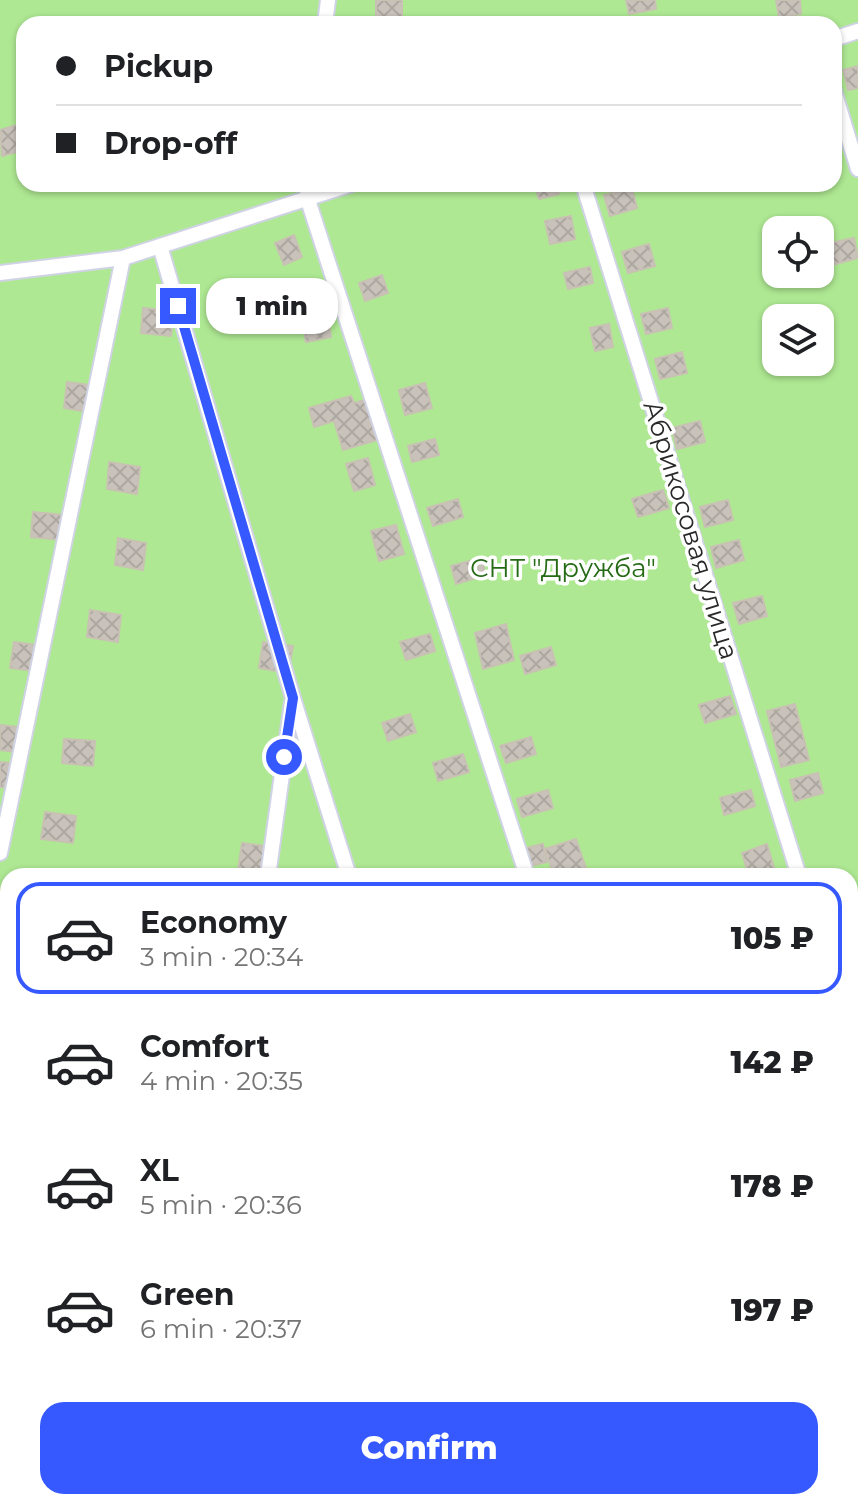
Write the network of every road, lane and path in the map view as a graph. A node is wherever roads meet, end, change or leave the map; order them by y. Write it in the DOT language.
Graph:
graph roads {
  1 [pos="842,117"];
  2 [pos="858,169"];
  3 [pos="302,192"];
  4 [pos="308,192"];
  5 [pos="585,192"];
  6 [pos="160,246"];
  7 [pos="123,258"];
  8 [pos="0,273"];
  9 [pos="293,698"];
  10 [pos="0,853"];
  11 [pos="269,868"];
  12 [pos="346,868"];
  13 [pos="524,868"];
  14 [pos="797,868"];
  1 -- 2 [label="lane"];
  3 -- 6 [label="lane"];
  4 -- 13 [label="lane"];
  5 -- 14 [label="lane, Абрикосовая улица"];
  6 -- 7 [label="lane"];
  6 -- 9 [label="lane"];
  7 -- 8 [label="lane"];
  7 -- 10 [label="lane"];
  9 -- 11 [label="lane"];
  9 -- 12 [label="lane"];
}
